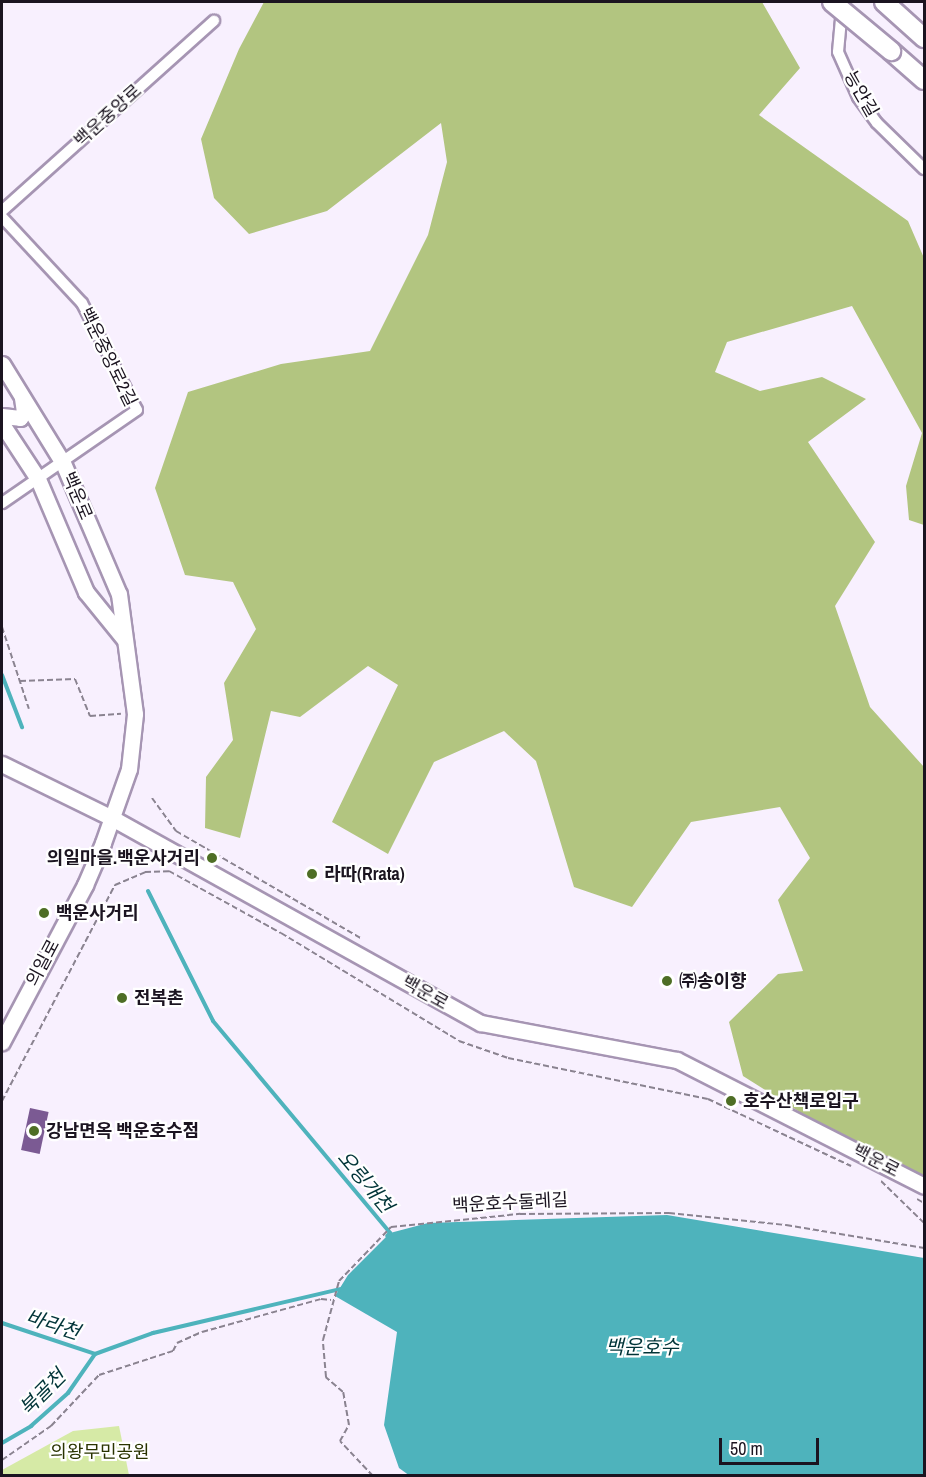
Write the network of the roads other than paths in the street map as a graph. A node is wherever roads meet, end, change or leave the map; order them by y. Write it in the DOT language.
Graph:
graph roads {
  1 [pos="832,2"];
  2 [pos="843,2"];
  3 [pos="884,2"];
  4 [pos="214,21"];
  5 [pos="924,38"];
  6 [pos="924,80"];
  7 [pos="924,169"];
  8 [pos="2,211"];
  9 [pos="2,218"];
  10 [pos="2,364"];
  11 [pos="21,391"];
  12 [pos="2,416"];
  13 [pos="2,424"];
  14 [pos="63,463"];
  15 [pos="38,479"];
  16 [pos="2,503"];
  17 [pos="125,640"];
  18 [pos="2,764"];
  19 [pos="112,818"];
  20 [pos="2,1042"];
  21 [pos="924,1186"];
  1 -- 6 [label="highway, bridge"];
  2 -- 7 [label="street, 능안길"];
  3 -- 5 [label="highway"];
  4 -- 8 [label="street, 백운중앙로"];
  9 -- 14 [label="street, 백운중앙로2길"];
  10 -- 11 [label="main road, 백운로"];
  11 -- 12 [label="main road"];
  11 -- 14 [label="main road, 백운로"];
  13 -- 15 [label="main road, 백운로"];
  14 -- 15 [label="street, 백운중앙로2길"];
  14 -- 17 [label="main road, 백운로"];
  15 -- 16 [label="street, 백운중앙로2길"];
  15 -- 17 [label="main road, 백운로"];
  17 -- 19 [label="main road, 백운로"];
  18 -- 19 [label="main road"];
  19 -- 20 [label="main road, 의일로"];
  19 -- 21 [label="main road, 백운로"];
}
